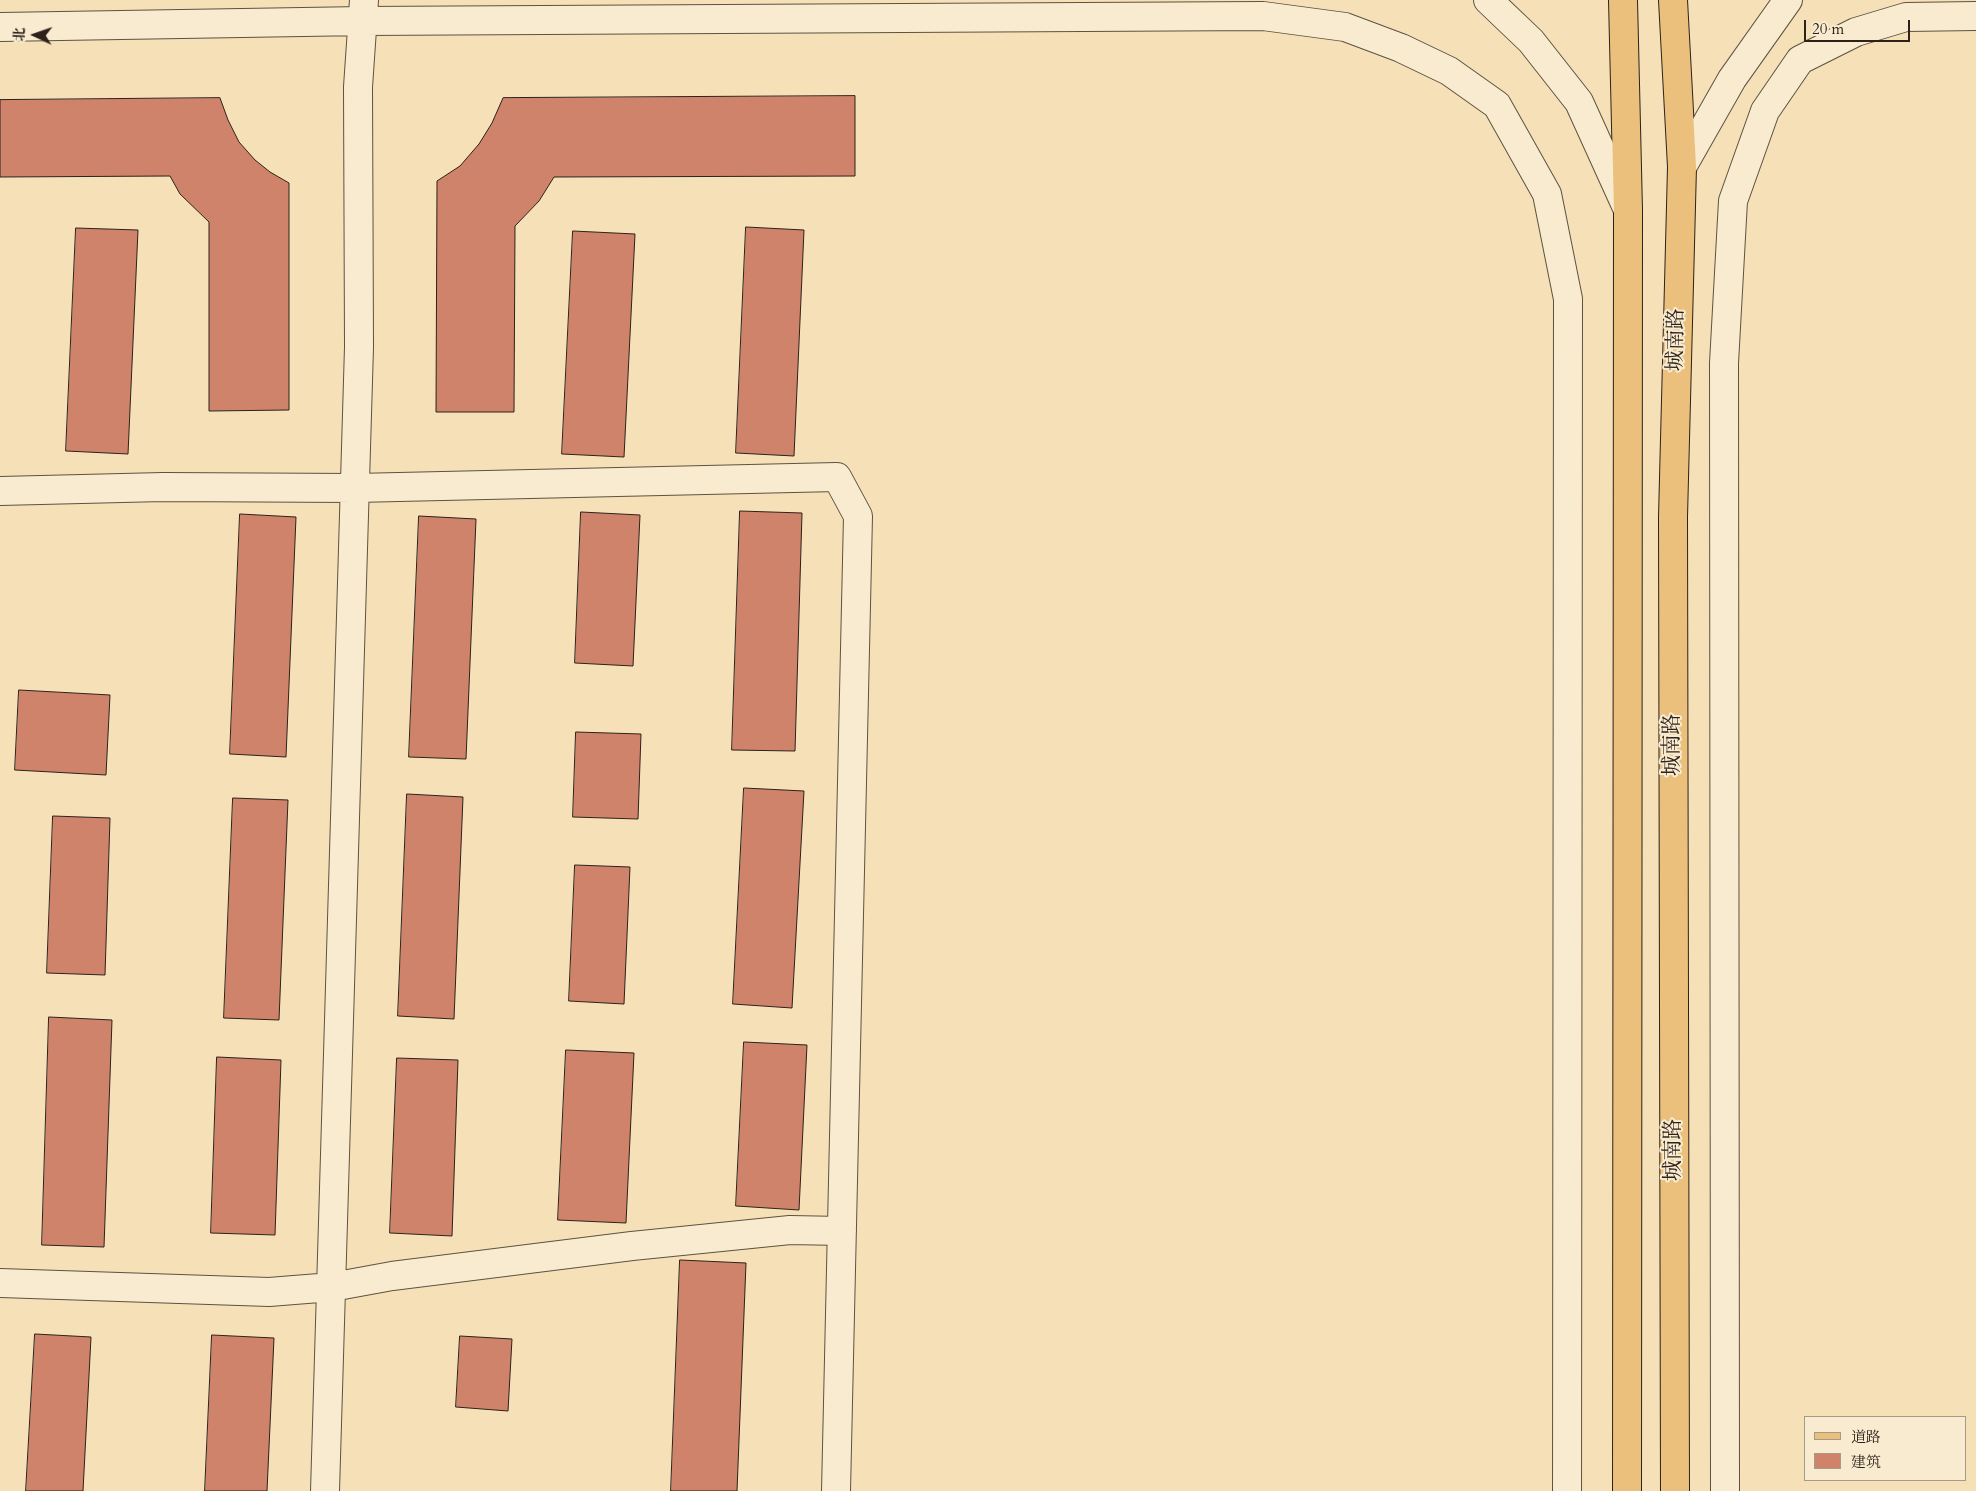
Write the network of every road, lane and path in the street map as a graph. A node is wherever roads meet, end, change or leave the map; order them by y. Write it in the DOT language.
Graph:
graph roads {
  1 [pos="1488,0"];
  2 [pos="1623,0"];
  3 [pos="1672,0"];
  4 [pos="1788,0"];
  5 [pos="363,11"];
  6 [pos="1976,16"];
  7 [pos="0,27"];
  8 [pos="1682,168"];
  9 [pos="1628,210"];
  10 [pos="355,488"];
  11 [pos="0,491"];
  12 [pos="842,1231"];
  13 [pos="0,1283"];
  14 [pos="332,1287"];
  15 [pos="325,1491"];
  16 [pos="836,1491"];
  17 [pos="1567,1491"];
  18 [pos="1627,1491"];
  19 [pos="1675,1491"];
  20 [pos="1725,1491"];
  1 -- 9 [label="street"];
  2 -- 9 [label="main road"];
  3 -- 8 [label="main road, 城南路"];
  4 -- 8 [label="street"];
  5 -- 7 [label="street"];
  5 -- 10 [label="street"];
  5 -- 17 [label="street"];
  6 -- 20 [label="street"];
  8 -- 19 [label="main road, 城南路"];
  9 -- 18 [label="main road"];
  10 -- 11 [label="street"];
  10 -- 12 [label="street"];
  10 -- 14 [label="street"];
  12 -- 14 [label="street"];
  12 -- 16 [label="street"];
  13 -- 14 [label="street"];
  14 -- 15 [label="street"];
}
